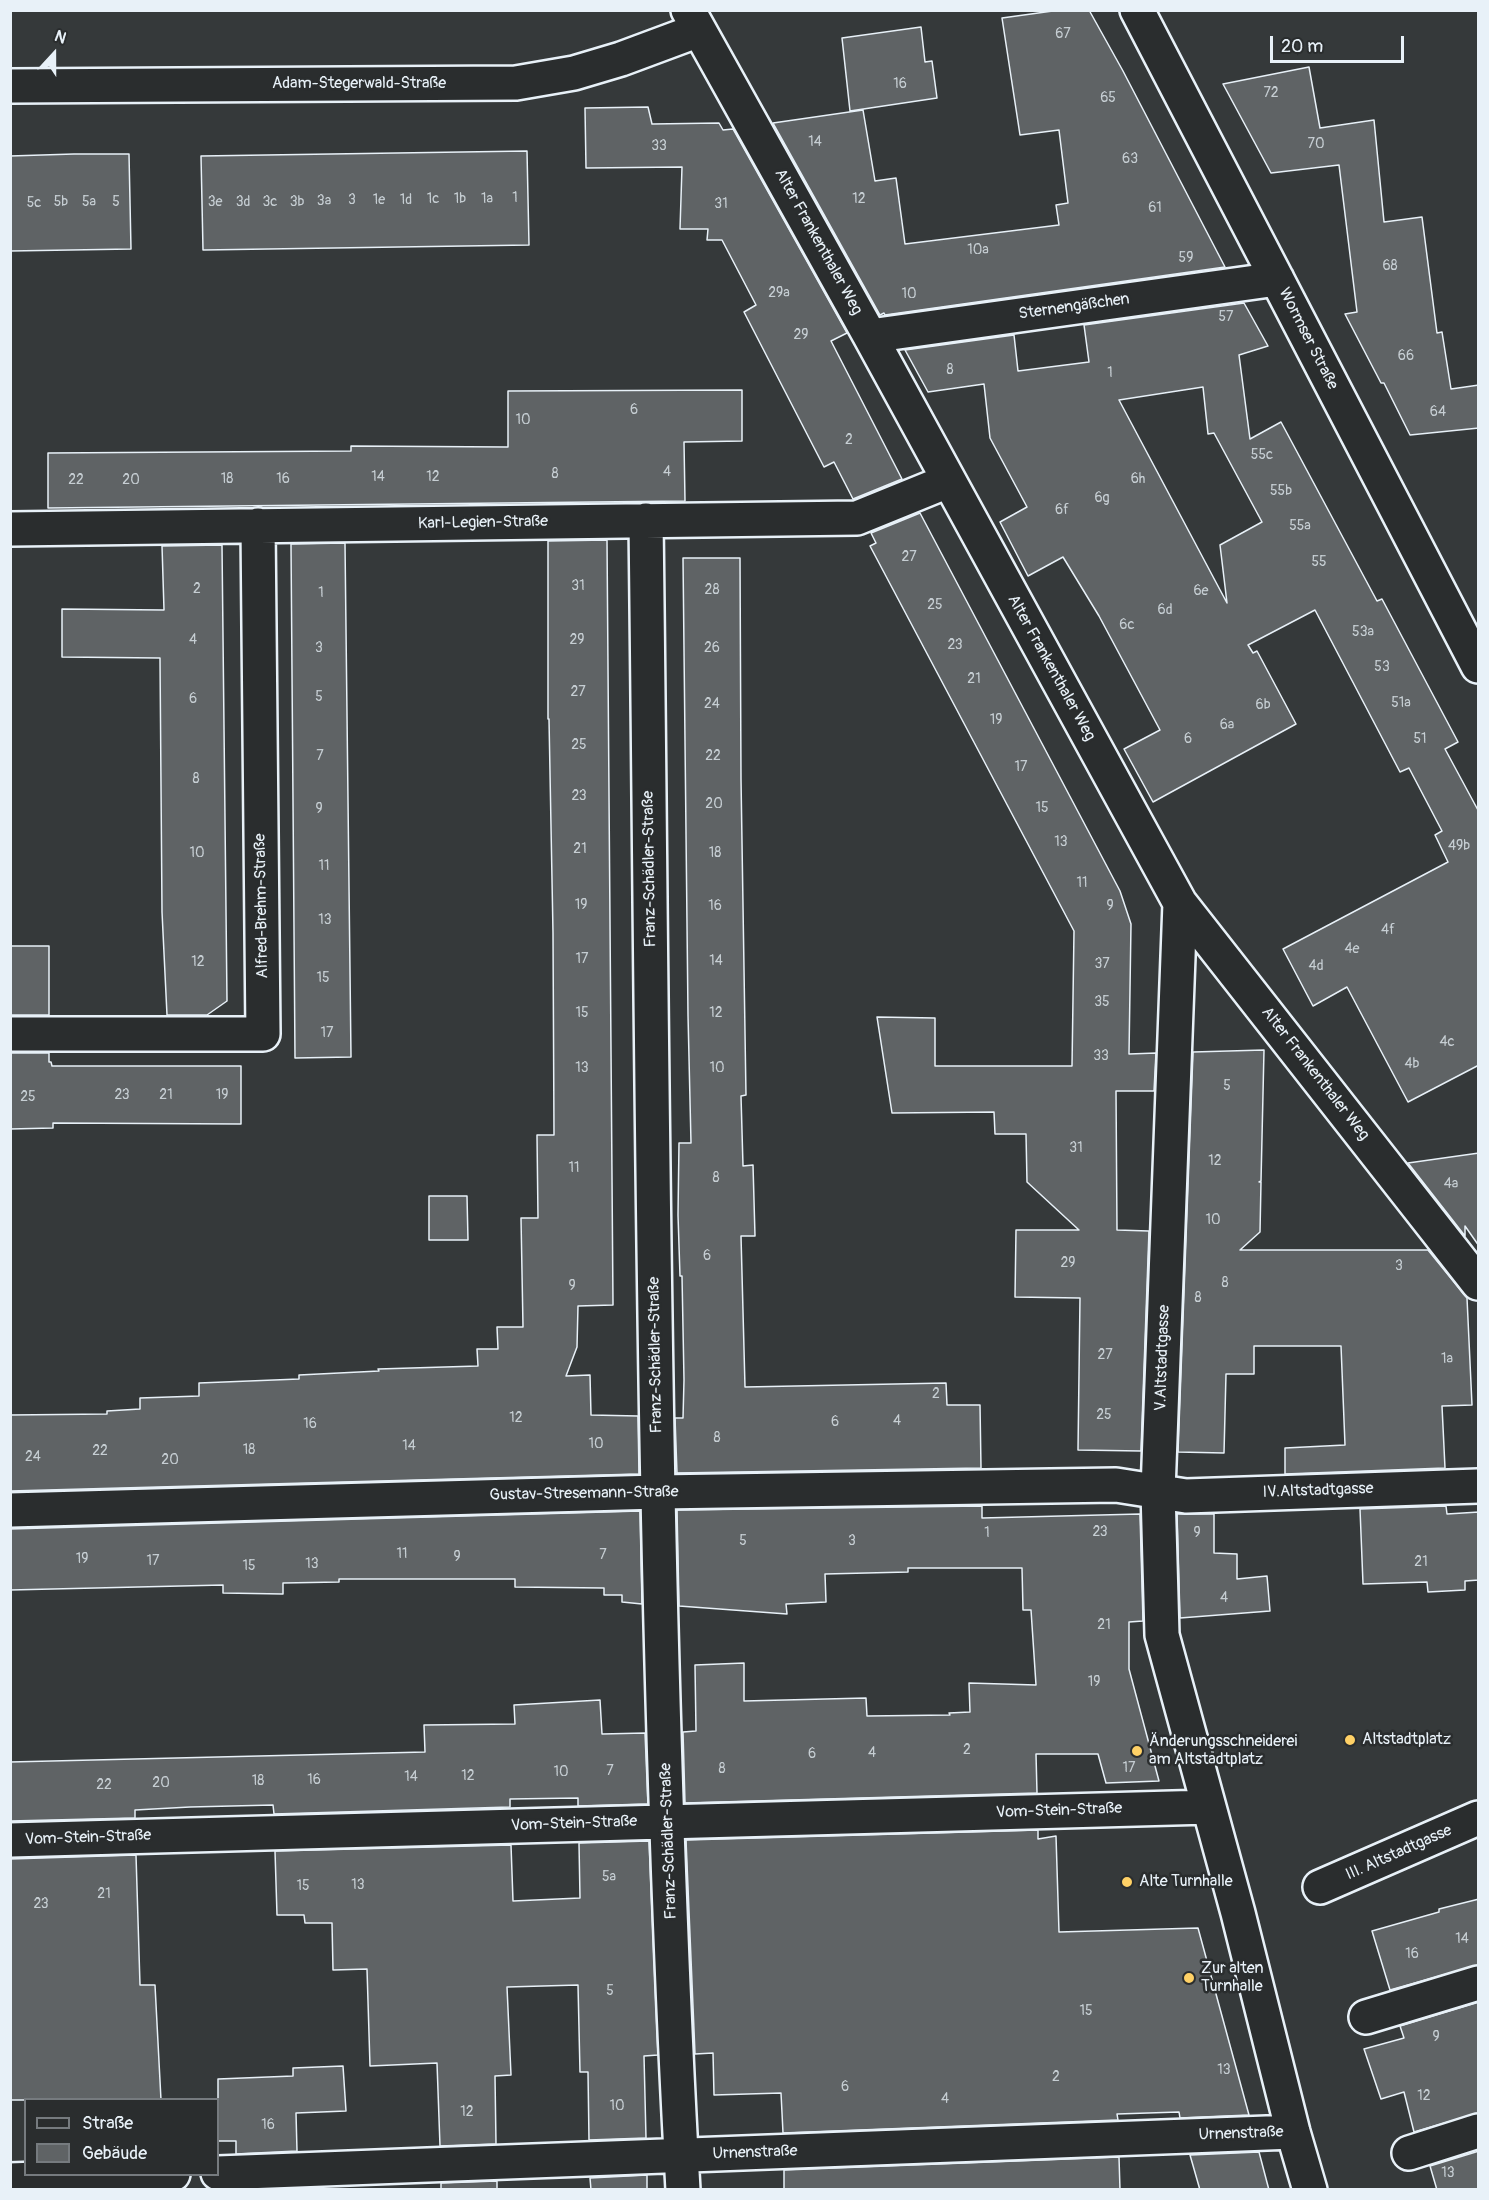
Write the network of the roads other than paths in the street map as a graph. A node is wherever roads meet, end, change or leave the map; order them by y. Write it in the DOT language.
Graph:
graph roads {
  1 [pos="1137,10"];
  2 [pos="693,20"];
  3 [pos="10,86"];
  4 [pos="1277,279"];
  5 [pos="870,336"];
  6 [pos="948,481"];
  7 [pos="646,520"];
  8 [pos="258,525"];
  9 [pos="10,529"];
  10 [pos="1479,666"];
  11 [pos="1180,903"];
  12 [pos="10,1034"];
  13 [pos="1479,1283"];
  14 [pos="1479,1486"];
  15 [pos="1158,1491"];
  16 [pos="658,1492"];
  17 [pos="10,1510"];
  18 [pos="1209,1807"];
  19 [pos="1479,1818"];
  20 [pos="668,1822"];
  21 [pos="10,1840"];
  22 [pos="1320,1887"];
  23 [pos="1479,1983"];
  24 [pos="1366,2017"];
  25 [pos="1479,2131"];
  26 [pos="1293,2132"];
  27 [pos="1409,2153"];
  28 [pos="682,2156"];
  29 [pos="219,2173"];
  30 [pos="140,2176"];
  31 [pos="10,2180"];
  32 [pos="683,2190"];
  33 [pos="1310,2190"];
  1 -- 4 [label="street, Wormser Straße"];
  2 -- 3 [label="street, Adam-Stegerwald-Straße"];
  2 -- 5 [label="street, Alter Frankenthaler Weg"];
  4 -- 5 [label="street, Sternengäßchen"];
  4 -- 10 [label="street, Wormser Straße"];
  5 -- 6 [label="street, Alter Frankenthaler Weg"];
  6 -- 7 [label="street, Karl-Legien-Straße"];
  6 -- 11 [label="street, Alter Frankenthaler Weg"];
  7 -- 8 [label="street, Karl-Legien-Straße"];
  7 -- 16 [label="street, Franz-Schädler-Straße"];
  8 -- 9 [label="street, Karl-Legien-Straße"];
  8 -- 12 [label="street, Alfred-Brehm-Straße"];
  11 -- 13 [label="street, Alter Frankenthaler Weg"];
  11 -- 15 [label="street, V.Altstadtgasse"];
  14 -- 15 [label="street, IV.Altstadtgasse"];
  15 -- 16 [label="street, Gustav-Stresemann-Straße"];
  15 -- 18 [label="street, V.Altstadtgasse"];
  16 -- 17 [label="street, Gustav-Stresemann-Straße"];
  16 -- 20 [label="street, Franz-Schädler-Straße"];
  18 -- 20 [label="street, Vom-Stein-Straße"];
  18 -- 26 [label="street"];
  19 -- 22 [label="street, III. Altstadtgasse"];
  20 -- 21 [label="street, Vom-Stein-Straße"];
  20 -- 28 [label="street, Franz-Schädler-Straße"];
  23 -- 24 [label="street"];
  25 -- 27 [label="street"];
  26 -- 28 [label="street, Urnenstraße"];
  26 -- 33 [label="street"];
  28 -- 29 [label="street, Urnenstraße"];
  28 -- 32 [label="street, Franz-Schädler-Straße"];
  30 -- 31 [label="street"];
}
